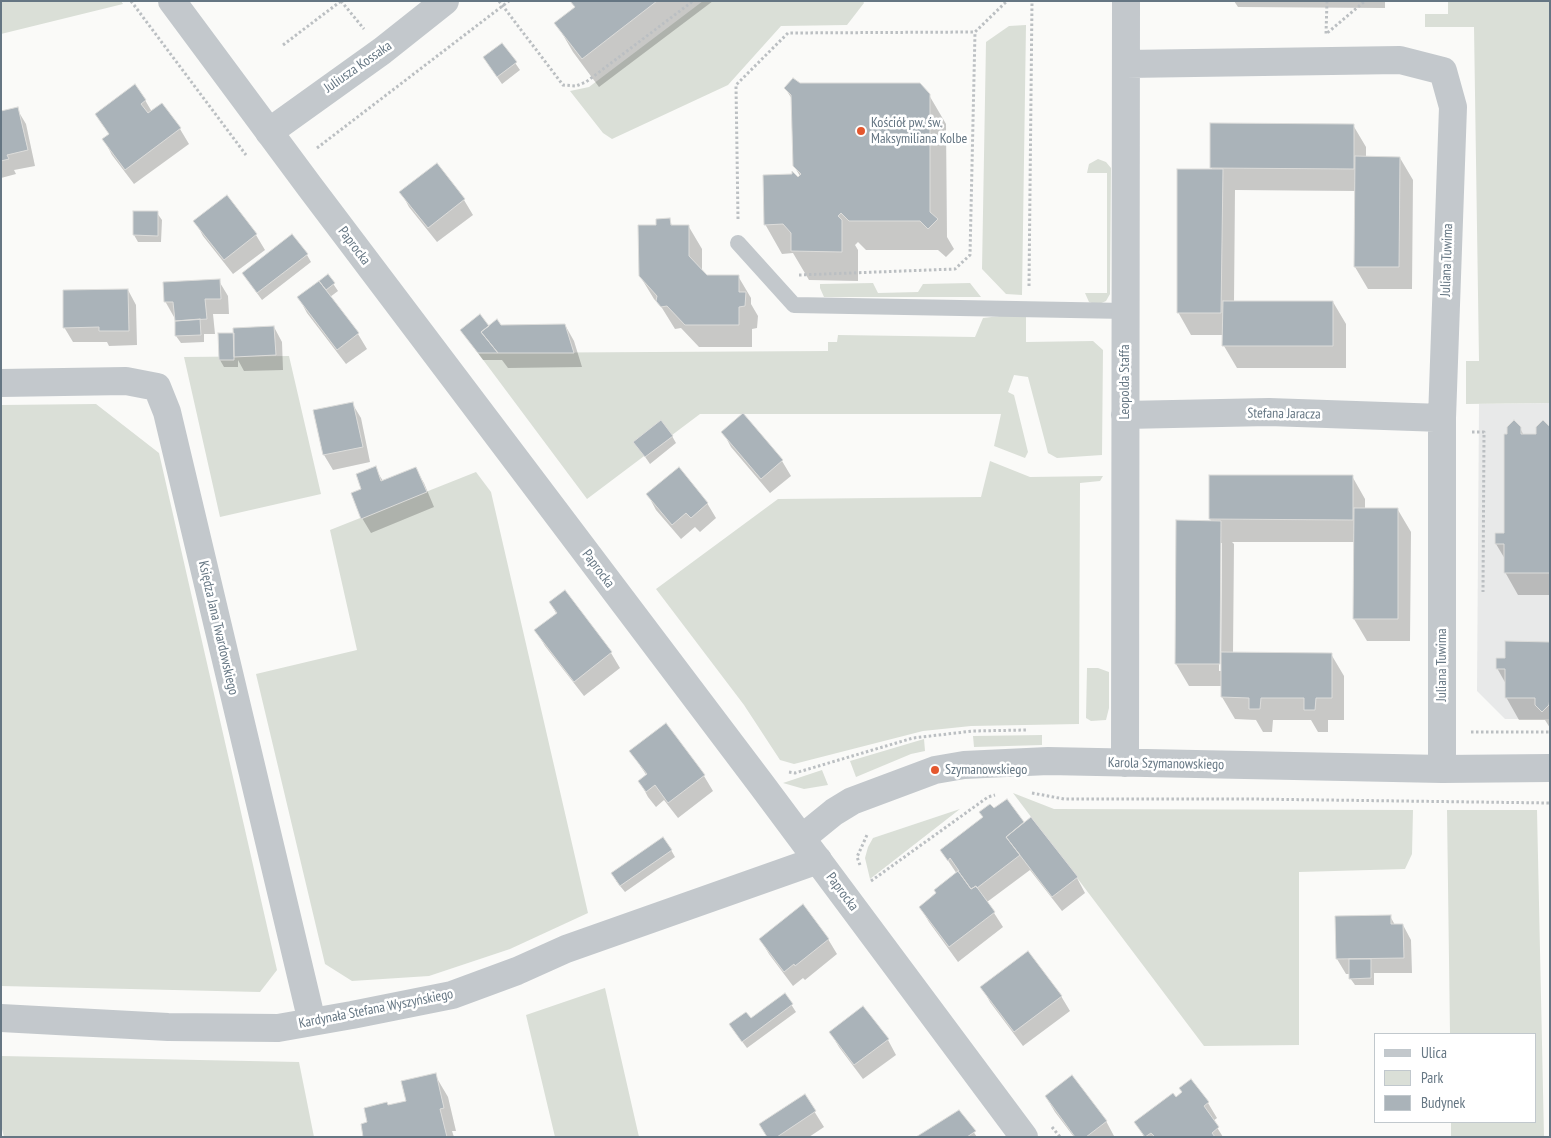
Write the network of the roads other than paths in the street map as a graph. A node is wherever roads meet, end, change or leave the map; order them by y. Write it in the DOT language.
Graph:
graph roads {
  1 [pos="172,1"];
  2 [pos="445,1"];
  3 [pos="1126,1"];
  4 [pos="1126,64"];
  5 [pos="269,132"];
  6 [pos="738,243"];
  7 [pos="1126,311"];
  8 [pos="3,377"];
  9 [pos="1125,415"];
  10 [pos="1442,425"];
  11 [pos="1125,763"];
  12 [pos="1550,768"];
  13 [pos="1442,769"];
  14 [pos="802,838"];
  15 [pos="818,860"];
  16 [pos="1,1018"];
  17 [pos="312,1022"];
  18 [pos="1024,1137"];
  1 -- 5 [label="street, Paprocka"];
  2 -- 5 [label="street, Juliusza Kossaka"];
  3 -- 4 [label="street, Leopolda Staffa"];
  4 -- 7 [label="street, Leopolda Staffa"];
  4 -- 10 [label="street, Juliana Tuwima"];
  5 -- 14 [label="street, Paprocka"];
  6 -- 7 [label="lane"];
  7 -- 9 [label="street, Leopolda Staffa"];
  8 -- 17 [label="street, Księdza Jana Twardowskiego"];
  9 -- 10 [label="street, Stefana Jaracza"];
  9 -- 11 [label="street, Leopolda Staffa"];
  10 -- 13 [label="street, Juliana Tuwima"];
  11 -- 13 [label="street, Karola Szymanowskiego"];
  11 -- 14 [label="street, Karola Szymanowskiego"];
  12 -- 13 [label="street, Karola Szymanowskiego"];
  14 -- 15 [label="street, Paprocka"];
  15 -- 17 [label="street, Kardynała Stefana Wyszyńskiego"];
  15 -- 18 [label="street, Paprocka"];
  16 -- 17 [label="street, Kardynała Stefana Wyszyńskiego"];
}
